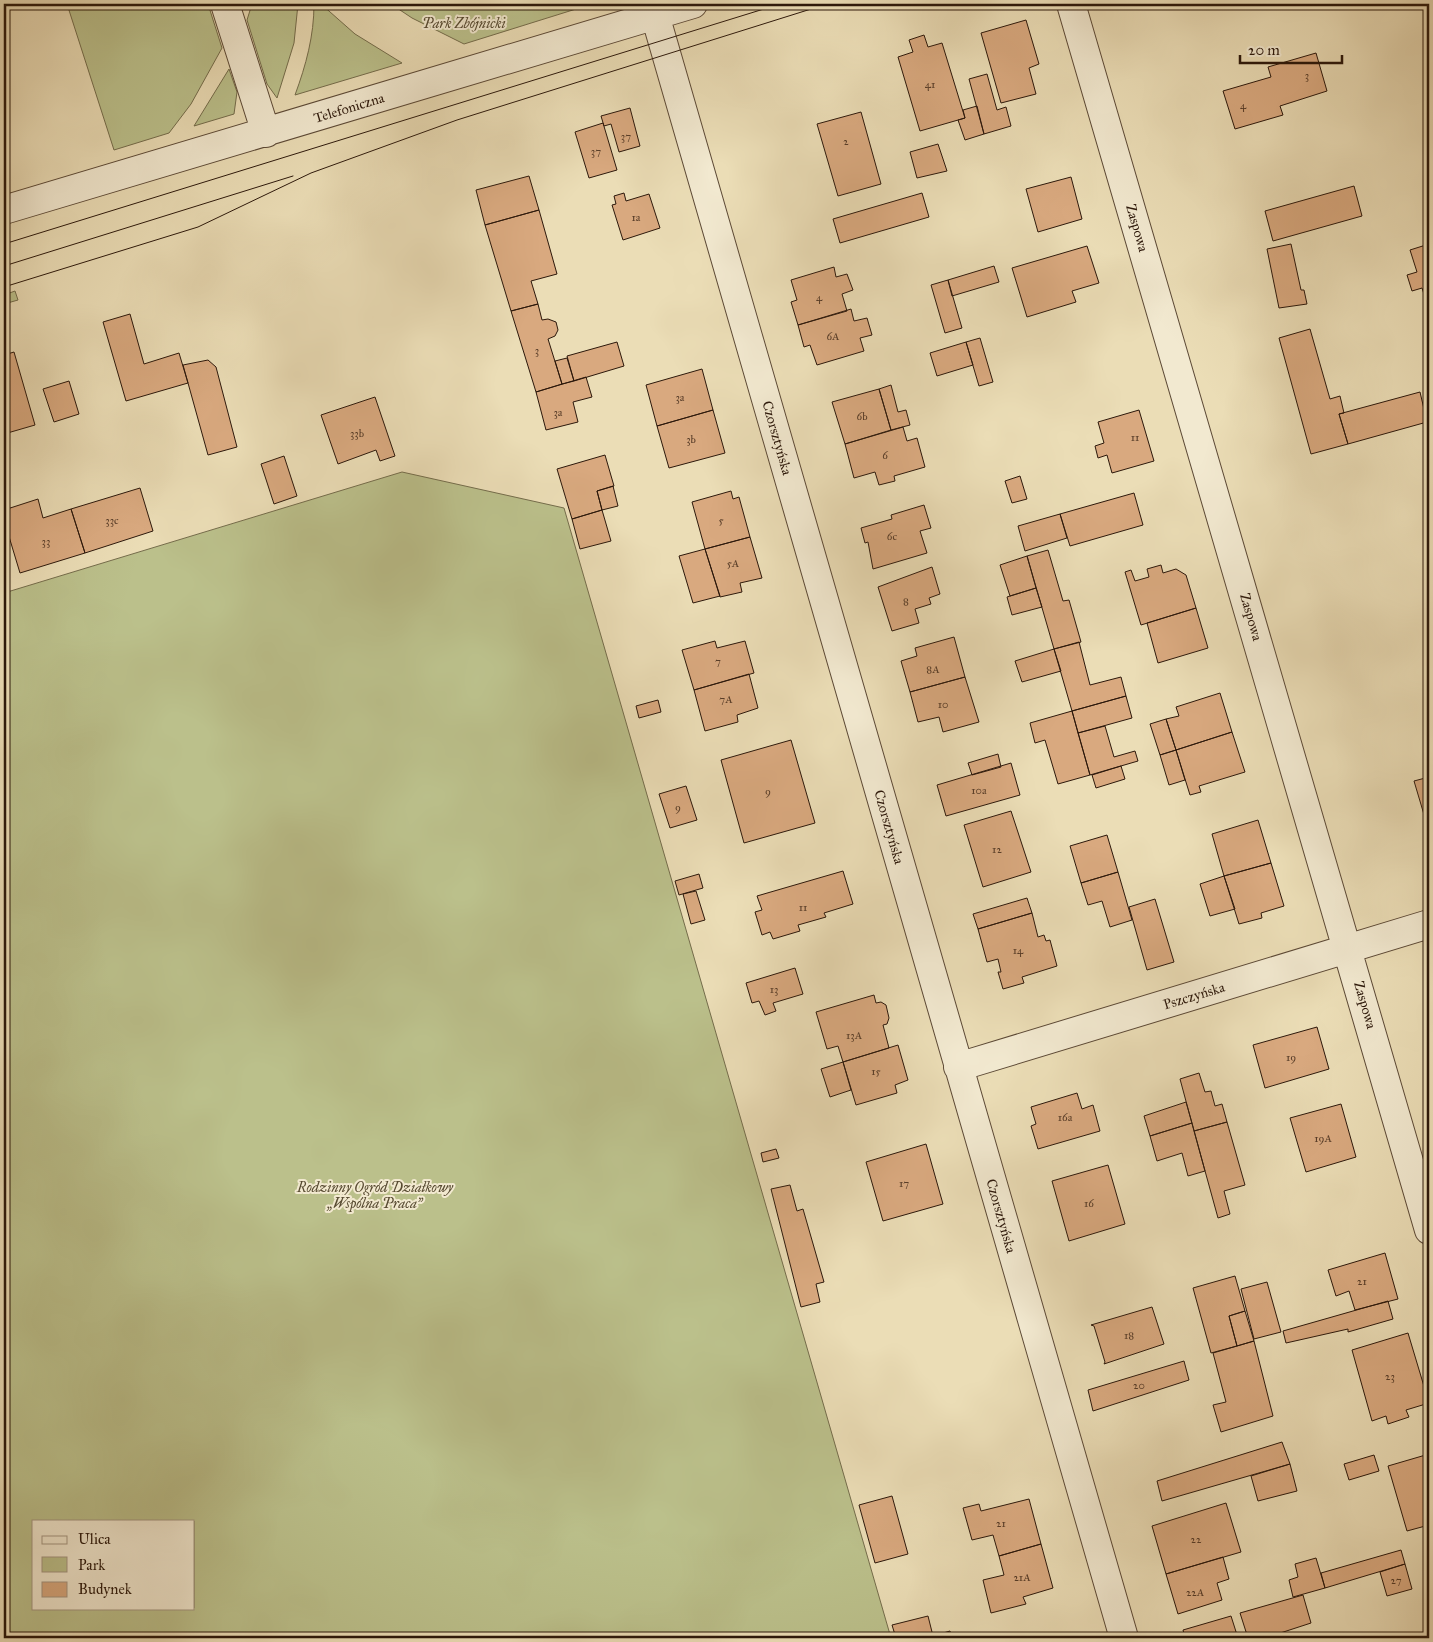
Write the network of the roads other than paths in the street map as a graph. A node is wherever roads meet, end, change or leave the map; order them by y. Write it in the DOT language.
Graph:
graph roads {
  1 [pos="225,4"];
  2 [pos="693,4"];
  3 [pos="1071,4"];
  4 [pos="655,15"];
  5 [pos="266,133"];
  6 [pos="4,210"];
  7 [pos="1429,924"];
  8 [pos="1349,950"];
  9 [pos="958,1067"];
  10 [pos="1429,1230"];
  11 [pos="1124,1638"];
  1 -- 5 [label="street"];
  2 -- 4 [label="street, Telefoniczna"];
  3 -- 8 [label="street, Zaspowa"];
  4 -- 5 [label="street, Telefoniczna"];
  4 -- 9 [label="street, Czorsztyńska"];
  5 -- 6 [label="street, Telefoniczna"];
  7 -- 8 [label="street, Pszczyńska"];
  8 -- 9 [label="street, Pszczyńska"];
  8 -- 10 [label="street, Zaspowa"];
  9 -- 11 [label="street, Czorsztyńska"];
}
